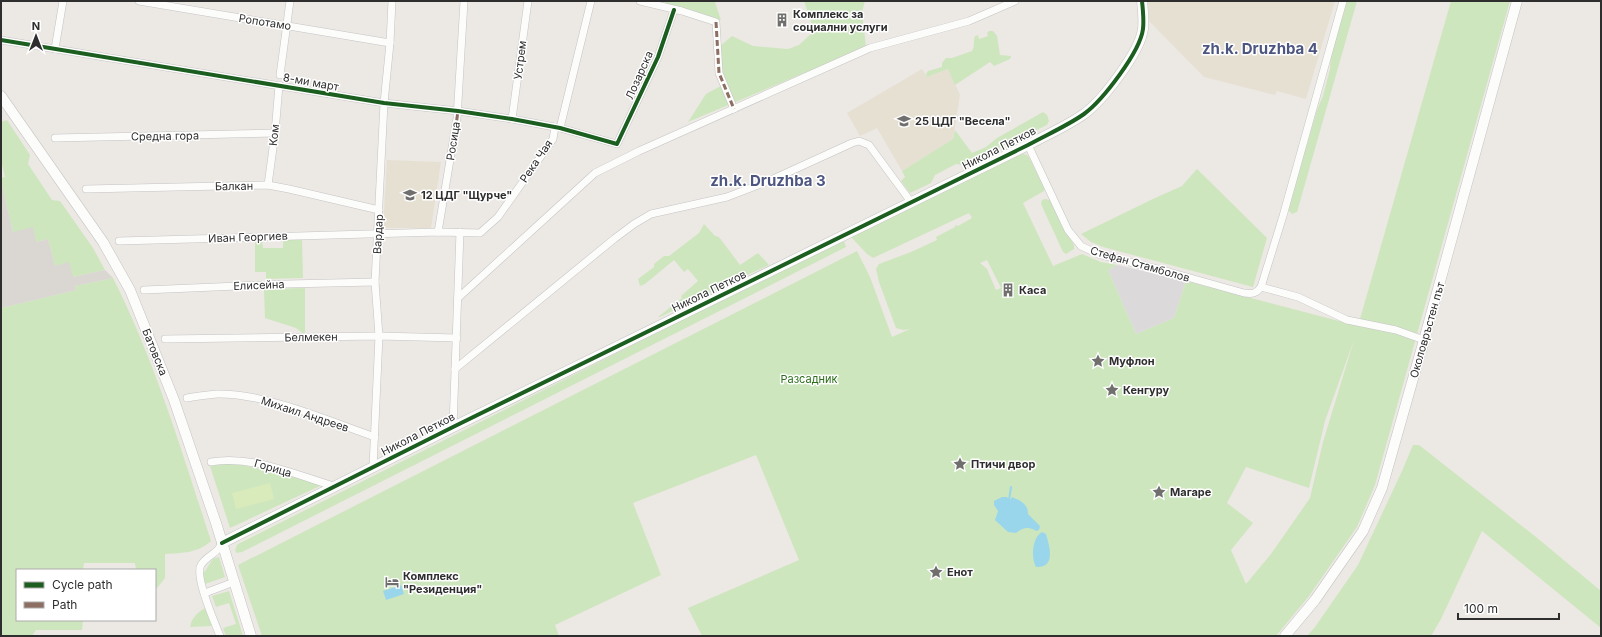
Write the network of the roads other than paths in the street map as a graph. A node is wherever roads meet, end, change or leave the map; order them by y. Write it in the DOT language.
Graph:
graph roads {
  1 [pos="63,1"];
  2 [pos="140,1"];
  3 [pos="290,1"];
  4 [pos="392,1"];
  5 [pos="464,1"];
  6 [pos="528,1"];
  7 [pos="591,1"];
  8 [pos="640,1"];
  9 [pos="1015,1"];
  10 [pos="1142,1"];
  11 [pos="1343,1"];
  12 [pos="1517,1"];
  13 [pos="674,10"];
  14 [pos="287,25"];
  15 [pos="1,40"];
  16 [pos="390,43"];
  17 [pos="55,48"];
  18 [pos="280,75"];
  19 [pos="279,85"];
  20 [pos="2,98"];
  21 [pos="384,103"];
  22 [pos="734,109"];
  23 [pos="458,111"];
  24 [pos="512,119"];
  25 [pos="558,127"];
  26 [pos="275,133"];
  27 [pos="55,138"];
  28 [pos="617,144"];
  29 [pos="1028,145"];
  30 [pos="268,185"];
  31 [pos="86,189"];
  32 [pos="911,202"];
  33 [pos="379,210"];
  34 [pos="438,232"];
  35 [pos="460,232"];
  36 [pos="378,233"];
  37 [pos="119,241"];
  38 [pos="375,282"];
  39 [pos="1261,287"];
  40 [pos="144,290"];
  41 [pos="458,298"];
  42 [pos="379,336"];
  43 [pos="457,338"];
  44 [pos="165,339"];
  45 [pos="1424,340"];
  46 [pos="455,369"];
  47 [pos="187,398"];
  48 [pos="453,427"];
  49 [pos="374,437"];
  50 [pos="211,462"];
  51 [pos="373,467"];
  52 [pos="333,486"];
  53 [pos="216,523"];
  54 [pos="238,534"];
  55 [pos="222,543"];
  56 [pos="234,582"];
  57 [pos="205,593"];
  58 [pos="220,636"];
  59 [pos="251,636"];
  60 [pos="1286,636"];
  1 -- 17 [label="street"];
  2 -- 14 [label="street, Ропотамо"];
  3 -- 14 [label="street"];
  4 -- 16 [label="street, Вардар"];
  5 -- 23 [label="street, Росица"];
  6 -- 24 [label="street, Устрем"];
  7 -- 25 [label="street, Река Чая"];
  8 -- 13 [label="street"];
  9 -- 22 [label="street"];
  10 -- 29 [label="street, Никола Петков"];
  11 -- 39 [label="street"];
  12 -- 45 [label="street, Околовръстен път"];
  13 -- 22 [label="street"];
  13 -- 28 [label="street, Лозарска"];
  14 -- 16 [label="street, Ропотамо"];
  14 -- 18 [label="street"];
  15 -- 17 [label="street, 8-ми март"];
  16 -- 21 [label="street, Вардар"];
  17 -- 19 [label="street, 8-ми март"];
  19 -- 21 [label="street, 8-ми март"];
  19 -- 26 [label="street, Ком"];
  20 -- 53 [label="street, Батовска"];
  21 -- 23 [label="street, 8-ми март"];
  21 -- 33 [label="street, Вардар"];
  22 -- 41 [label="street"];
  23 -- 24 [label="street, 8-ми март"];
  23 -- 34 [label="street, Росица"];
  24 -- 25 [label="street, 8-ми март"];
  25 -- 28 [label="street, 8-ми март"];
  25 -- 35 [label="street, Река Чая"];
  26 -- 27 [label="street, Средна гора"];
  26 -- 30 [label="street, Ком"];
  29 -- 32 [label="street, Никола Петков"];
  29 -- 39 [label="street, Стефан Стамболов"];
  30 -- 31 [label="street, Балкан"];
  30 -- 33 [label="street, Балкан"];
  32 -- 46 [label="street"];
  32 -- 48 [label="street, Никола Петков"];
  33 -- 36 [label="street, Вардар"];
  34 -- 35 [label="street"];
  34 -- 36 [label="street"];
  35 -- 41 [label="street"];
  36 -- 37 [label="street, Иван Георгиев"];
  36 -- 38 [label="street, Вардар"];
  38 -- 40 [label="street, Елисейна"];
  38 -- 42 [label="street, Вардар"];
  39 -- 45 [label="street"];
  41 -- 43 [label="street"];
  42 -- 43 [label="street, Белмекен"];
  42 -- 44 [label="street, Белмекен"];
  42 -- 49 [label="street, Вардар"];
  43 -- 46 [label="street"];
  45 -- 60 [label="street, Околовръстен път"];
  46 -- 48 [label="street"];
  47 -- 49 [label="street, Михаил Андреев"];
  48 -- 51 [label="street, Никола Петков"];
  49 -- 51 [label="street, Вардар"];
  50 -- 52 [label="street, Горица"];
  51 -- 52 [label="street, Никола Петков"];
  52 -- 54 [label="street, Никола Петков"];
  53 -- 54 [label="street"];
  53 -- 55 [label="street, Батовска"];
  54 -- 55 [label="street, Никола Петков"];
  55 -- 56 [label="street, Батовска"];
  55 -- 57 [label="street"];
  56 -- 57 [label="street"];
  56 -- 59 [label="street, Батовска"];
  57 -- 58 [label="street"];
}
